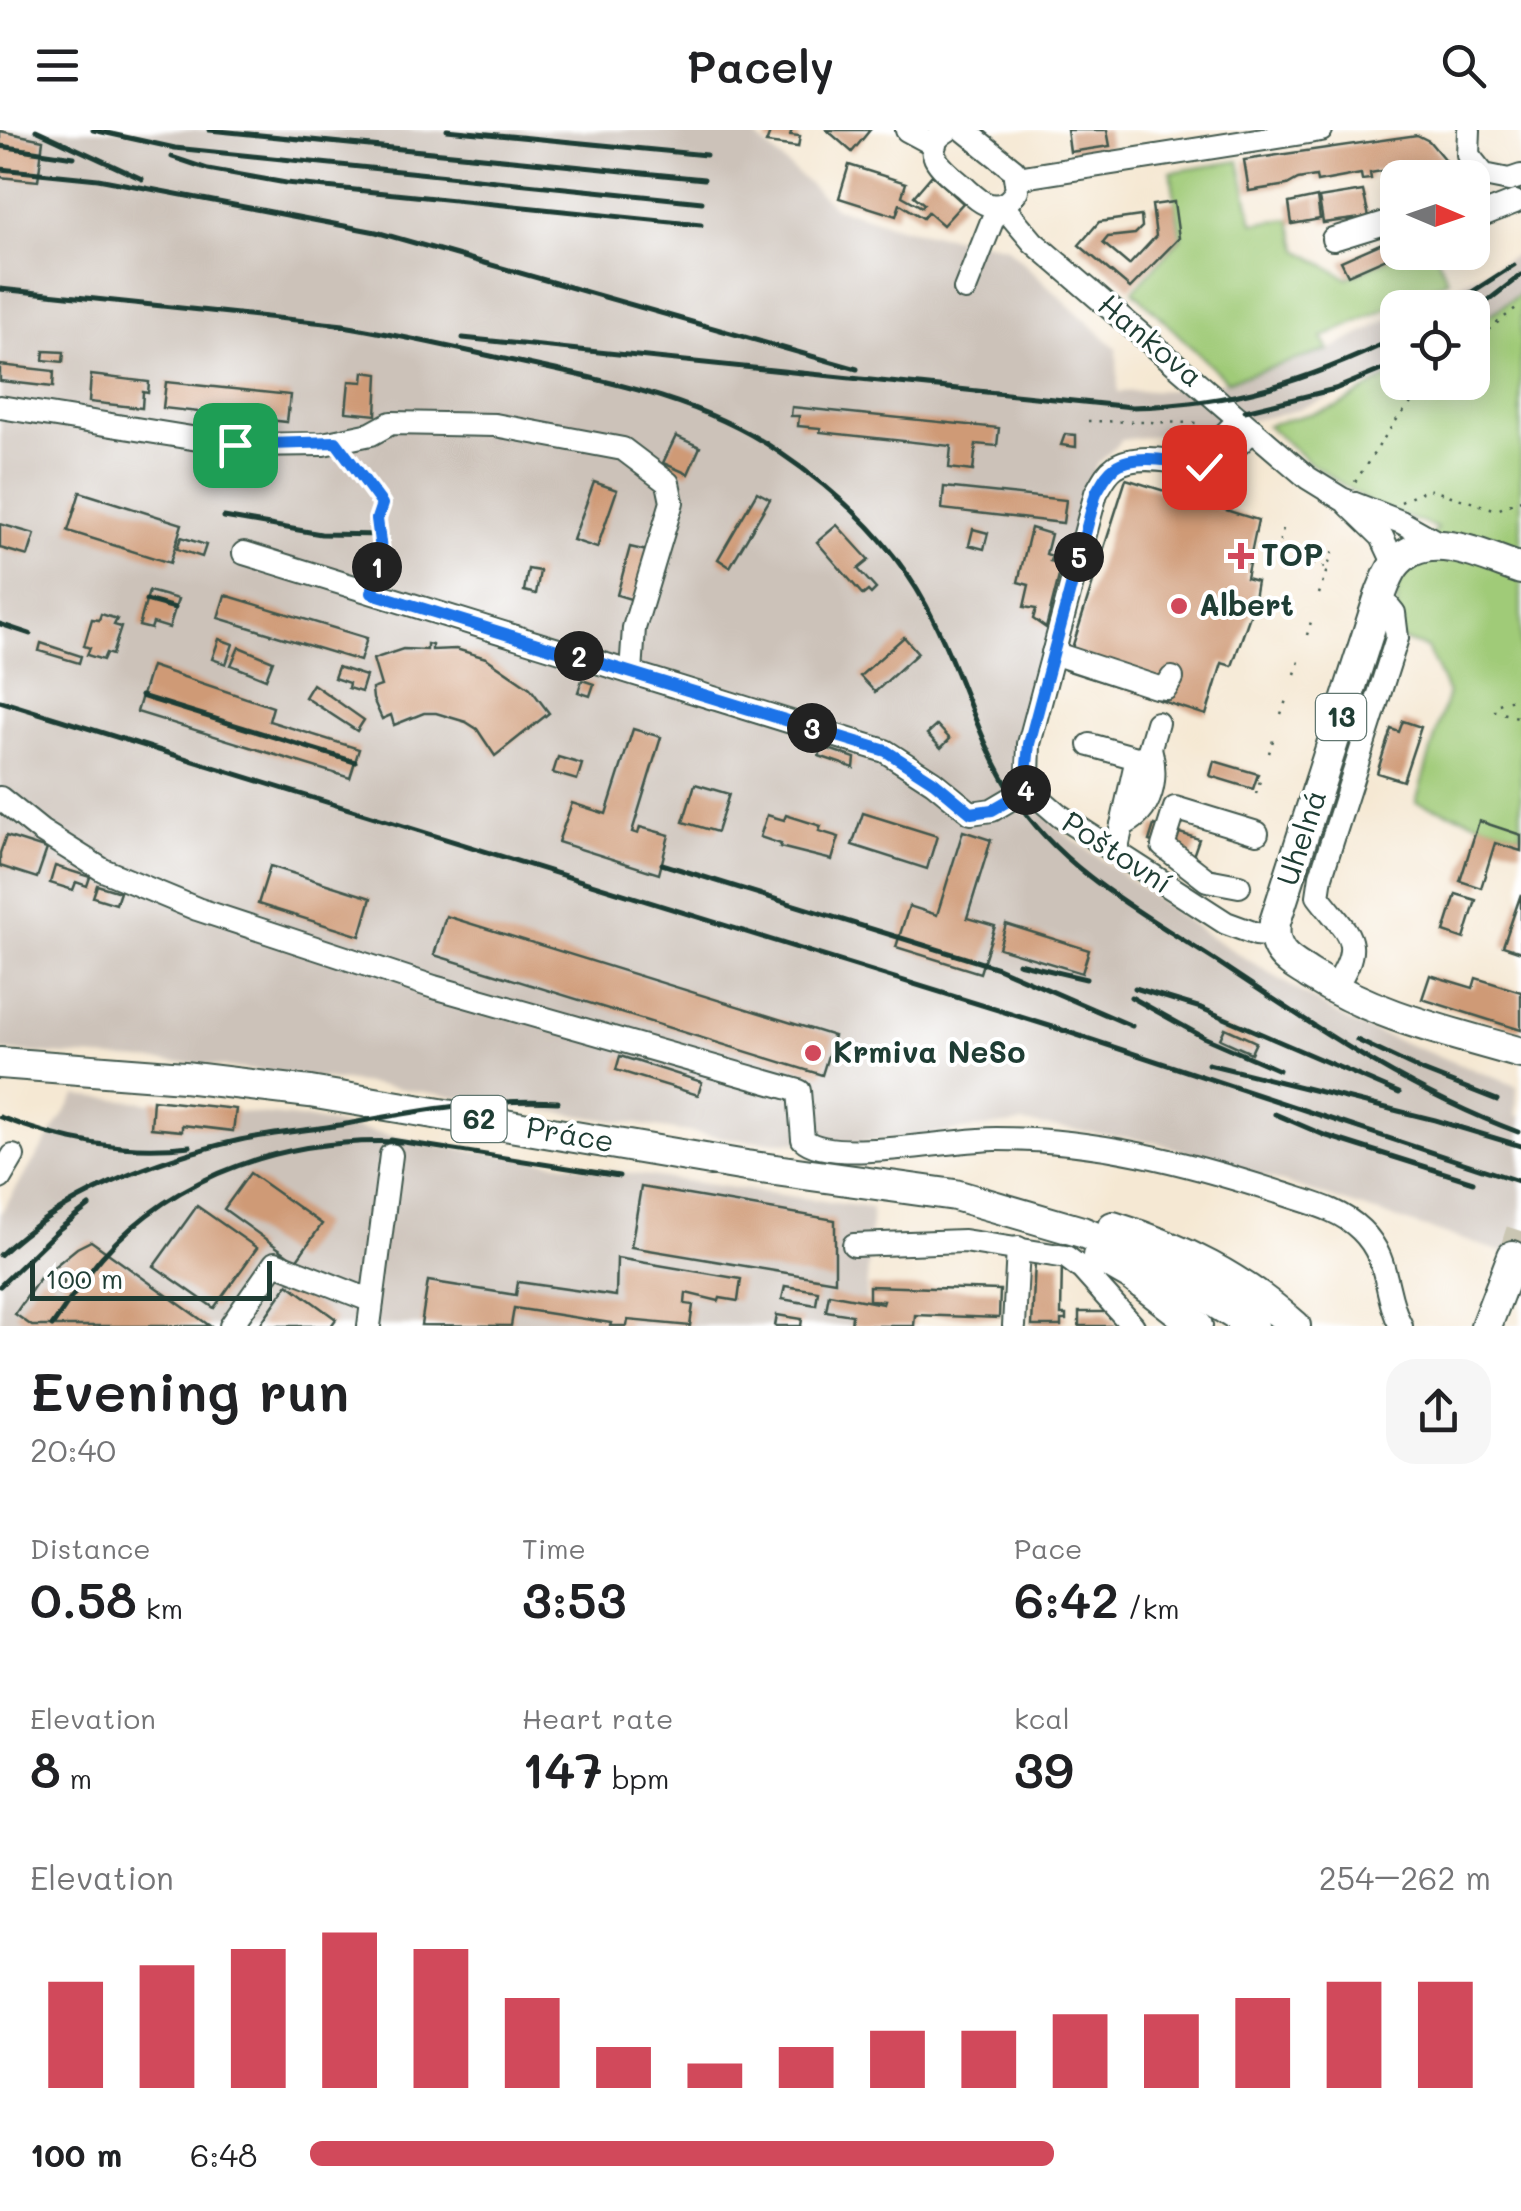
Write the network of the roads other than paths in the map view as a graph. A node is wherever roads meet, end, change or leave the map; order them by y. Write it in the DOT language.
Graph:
graph roads {
  1 [pos="906,130"];
  2 [pos="964,130"];
  3 [pos="1321,130"];
  4 [pos="1469,130"];
  5 [pos="941,138"];
  6 [pos="994,139"];
  7 [pos="1017,178"];
  8 [pos="1516,194"];
  9 [pos="1000,205"];
  10 [pos="1490,209"];
  11 [pos="1380,225"];
  12 [pos="1334,239"];
  13 [pos="965,289"];
  14 [pos="0,407"];
  15 [pos="1246,425"];
  16 [pos="1347,493"];
  17 [pos="1442,545"];
  18 [pos="244,554"];
  19 [pos="1394,565"];
  20 [pos="1521,570"];
  21 [pos="1380,596"];
  22 [pos="1053,653"];
  23 [pos="632,672"];
  24 [pos="1172,678"];
  25 [pos="1158,723"];
  26 [pos="1090,744"];
  27 [pos="1144,753"];
  28 [pos="1032,787"];
  29 [pos="0,798"];
  30 [pos="1256,833"];
  31 [pos="1116,852"];
  32 [pos="1239,886"];
  33 [pos="1274,936"];
  34 [pos="1334,989"];
  35 [pos="1521,1053"];
  36 [pos="0,1063"];
  37 [pos="391,1155"];
  38 [pos="14,1156"];
  39 [pos="0,1178"];
  40 [pos="956,1195"];
  41 [pos="1018,1211"];
  42 [pos="854,1246"];
  43 [pos="1018,1248"];
  44 [pos="1513,1256"];
  45 [pos="372,1302"];
  46 [pos="1241,1318"];
  47 [pos="1486,1318"];
  48 [pos="1397,1323"];
  49 [pos="230,1326"];
  50 [pos="368,1326"];
  51 [pos="1014,1326"];
  52 [pos="1133,1326"];
  53 [pos="1197,1326"];
  54 [pos="1295,1326"];
  1 -- 5 [label="street"];
  2 -- 6 [label="street"];
  3 -- 7 [label="street"];
  4 -- 8 [label="street"];
  5 -- 9 [label="street, Hankova"];
  6 -- 7 [label="street"];
  7 -- 9 [label="street"];
  8 -- 10 [label="street"];
  9 -- 13 [label="street"];
  9 -- 15 [label="street, Hankova"];
  11 -- 12 [label="street"];
  14 -- 23 [label="street"];
  15 -- 16 [label="street, Hankova"];
  15 -- 22 [label="street"];
  16 -- 17 [label="street, Hankova"];
  16 -- 19 [label="street"];
  17 -- 19 [label="main road"];
  17 -- 20 [label="main road, Hankova"];
  18 -- 23 [label="street"];
  19 -- 21 [label="main road, Uhelná / 13"];
  21 -- 33 [label="main road, Uhelná / 13"];
  21 -- 34 [label="street"];
  22 -- 24 [label="street"];
  22 -- 28 [label="street"];
  23 -- 28 [label="street"];
  25 -- 27 [label="street"];
  26 -- 27 [label="street"];
  27 -- 31 [label="street"];
  28 -- 31 [label="street, Poštovní"];
  29 -- 48 [label="street"];
  30 -- 32 [label="street"];
  31 -- 33 [label="street, Poštovní"];
  33 -- 34 [label="main road"];
  34 -- 35 [label="main road"];
  36 -- 40 [label="main road, Práce / 62"];
  37 -- 45 [label="street"];
  38 -- 39 [label="street"];
  40 -- 41 [label="main road, Práce / 62"];
  40 -- 54 [label="main road"];
  41 -- 46 [label="main road, 62"];
  41 -- 53 [label="main road"];
  42 -- 43 [label="street"];
  43 -- 51 [label="street"];
  43 -- 52 [label="street"];
  44 -- 47 [label="main road"];
  45 -- 49 [label="street"];
  45 -- 50 [label="street"];
}
